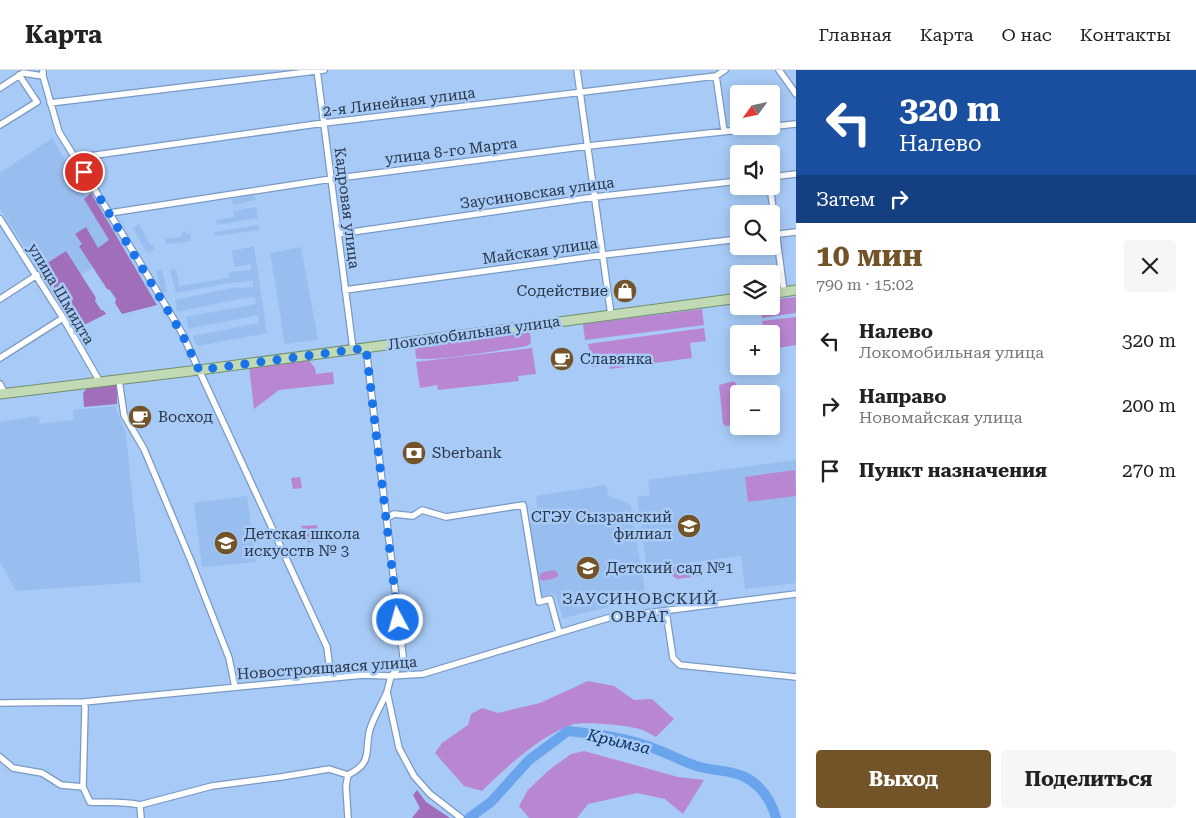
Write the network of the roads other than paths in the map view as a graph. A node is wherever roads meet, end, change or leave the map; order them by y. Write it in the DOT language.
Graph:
graph roads {
  1 [pos="320,70"];
  2 [pos="577,70"];
  3 [pos="725,70"];
  4 [pos="779,70"];
  5 [pos="42,73"];
  6 [pos="19,75"];
  7 [pos="716,76"];
  8 [pos="0,88"];
  9 [pos="580,93"];
  10 [pos="796,94"];
  11 [pos="50,103"];
  12 [pos="324,124"];
  13 [pos="796,124"];
  14 [pos="0,126"];
  15 [pos="724,131"];
  16 [pos="588,146"];
  17 [pos="75,158"];
  18 [pos="796,174"];
  19 [pos="780,176"];
  20 [pos="330,180"];
  21 [pos="730,182"];
  22 [pos="595,197"];
  23 [pos="110,213"];
  24 [pos="0,219"];
  25 [pos="2,228"];
  26 [pos="796,232"];
  27 [pos="338,234"];
  28 [pos="780,234"];
  29 [pos="730,240"];
  30 [pos="603,255"];
  31 [pos="778,255"];
  32 [pos="36,276"];
  33 [pos="345,290"];
  34 [pos="796,290"];
  35 [pos="784,292"];
  36 [pos="780,293"];
  37 [pos="0,299"];
  38 [pos="730,299"];
  39 [pos="611,315"];
  40 [pos="63,318"];
  41 [pos="366,348"];
  42 [pos="353,349"];
  43 [pos="0,358"];
  44 [pos="199,370"];
  45 [pos="120,380"];
  46 [pos="100,382"];
  47 [pos="0,384"];
  48 [pos="3,394"];
  49 [pos="387,518"];
  50 [pos="796,594"];
  51 [pos="666,612"];
  52 [pos="559,632"];
  53 [pos="391,676"];
  54 [pos="796,677"];
  55 [pos="331,678"];
  56 [pos="235,687"];
  57 [pos="387,692"];
  58 [pos="84,702"];
  59 [pos="0,704"];
  60 [pos="0,757"];
  61 [pos="348,775"];
  62 [pos="83,787"];
  63 [pos="140,804"];
  64 [pos="141,818"];
  65 [pos="348,818"];
  66 [pos="461,818"];
  1 -- 11 [label="street"];
  1 -- 12 [label="street, Кадровая улица"];
  2 -- 9 [label="street"];
  3 -- 7 [label="street, 2-я Линейная улица"];
  4 -- 10 [label="street"];
  5 -- 6 [label="street"];
  5 -- 11 [label="street"];
  6 -- 8 [label="street"];
  6 -- 14 [label="street"];
  7 -- 9 [label="street, 2-я Линейная улица"];
  7 -- 15 [label="street"];
  9 -- 12 [label="street, 2-я Линейная улица"];
  9 -- 16 [label="street"];
  11 -- 17 [label="street"];
  12 -- 17 [label="street, 2-я Линейная улица"];
  12 -- 20 [label="street, Кадровая улица"];
  13 -- 15 [label="street, улица 8-го Марта"];
  15 -- 16 [label="street, улица 8-го Марта"];
  16 -- 20 [label="street, улица 8-го Марта"];
  16 -- 22 [label="street"];
  17 -- 23 [label="street"];
  18 -- 19 [label="street"];
  20 -- 23 [label="street, улица 8-го Марта"];
  20 -- 27 [label="street, Кадровая улица"];
  21 -- 22 [label="street, Заусиновская улица"];
  22 -- 27 [label="street, Заусиновская улица"];
  22 -- 30 [label="street"];
  23 -- 44 [label="street"];
  24 -- 25 [label="street, улица Шмидта"];
  25 -- 32 [label="street, улица Шмидта"];
  26 -- 28 [label="street"];
  27 -- 33 [label="street, Кадровая улица"];
  29 -- 30 [label="street, Майская улица"];
  30 -- 33 [label="street, Майская улица"];
  30 -- 39 [label="street"];
  31 -- 35 [label="street"];
  32 -- 37 [label="street"];
  32 -- 40 [label="street, улица Шмидта"];
  33 -- 42 [label="street, Кадровая улица"];
  34 -- 35 [label="main road"];
  35 -- 36 [label="main road"];
  38 -- 39 [label="main road, Локомобильная улица"];
  39 -- 41 [label="main road, Локомобильная улица"];
  40 -- 43 [label="street"];
  40 -- 46 [label="street, улица Шмидта"];
  41 -- 42 [label="main road, Локомобильная улица"];
  41 -- 49 [label="street"];
  42 -- 44 [label="main road, Локомобильная улица"];
  44 -- 45 [label="main road, Локомобильная улица"];
  44 -- 55 [label="street"];
  45 -- 46 [label="main road, Локомобильная улица"];
  45 -- 56 [label="street"];
  46 -- 48 [label="main road, Локомобильная улица"];
  47 -- 48 [label="street"];
  49 -- 52 [label="street"];
  49 -- 53 [label="street"];
  50 -- 51 [label="street, Новостроящаяся улица"];
  51 -- 52 [label="street, Новостроящаяся улица"];
  51 -- 54 [label="street"];
  52 -- 53 [label="street, Новостроящаяся улица"];
  53 -- 55 [label="street, Новостроящаяся улица"];
  53 -- 57 [label="street"];
  55 -- 56 [label="street, Новостроящаяся улица"];
  56 -- 58 [label="street, Новостроящаяся улица"];
  57 -- 61 [label="street"];
  57 -- 66 [label="street"];
  58 -- 59 [label="street, Новостроящаяся улица"];
  58 -- 62 [label="street"];
  60 -- 62 [label="street"];
  61 -- 63 [label="street"];
  61 -- 65 [label="street"];
  62 -- 63 [label="street"];
  63 -- 64 [label="street"];
}
